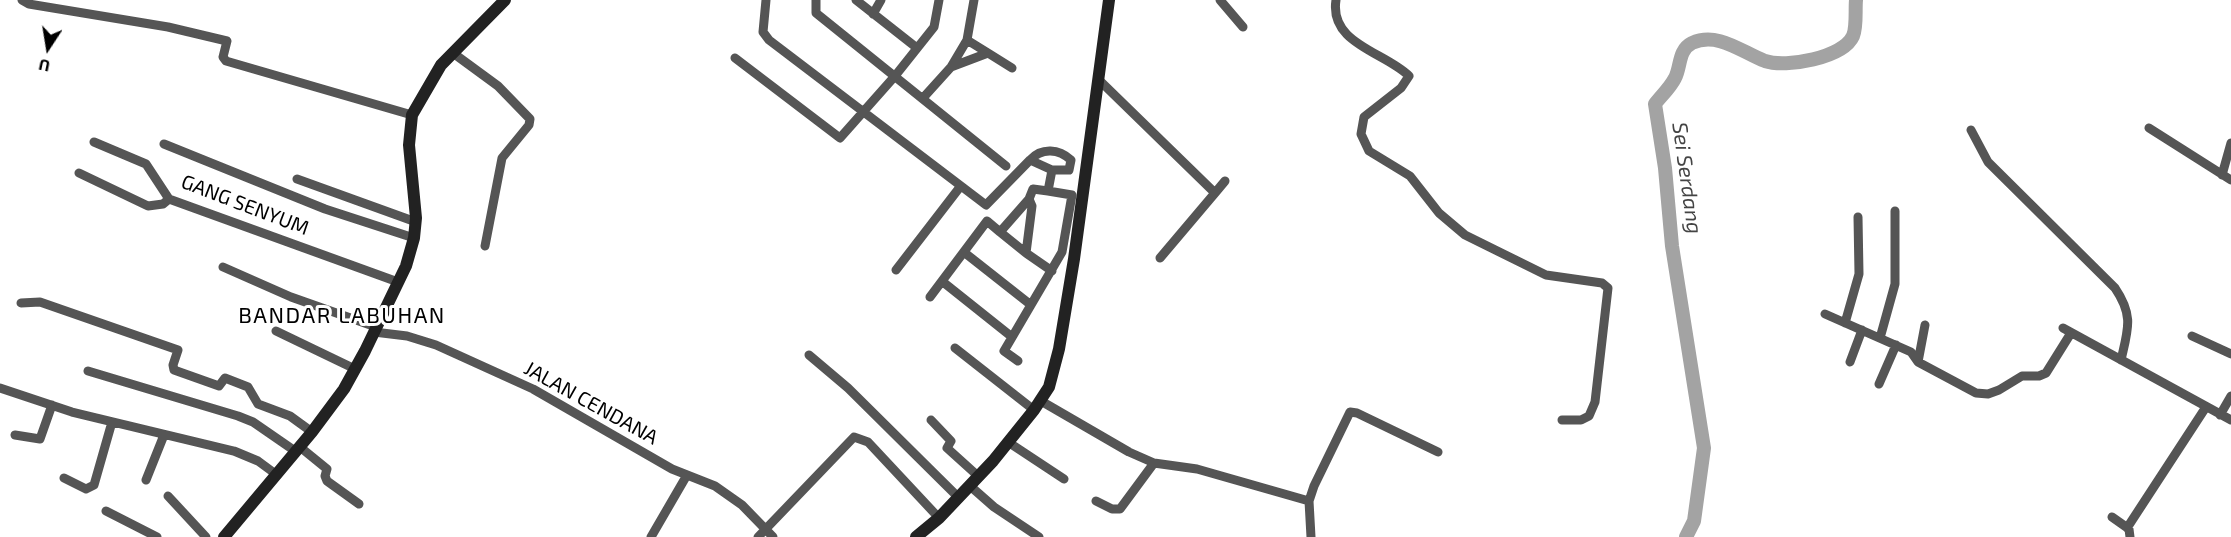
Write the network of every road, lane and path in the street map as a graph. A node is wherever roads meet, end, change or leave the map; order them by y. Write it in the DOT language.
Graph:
graph roads {
  1 [pos="21,0"];
  2 [pos="66,0"];
  3 [pos="766,0"];
  4 [pos="816,0"];
  5 [pos="856,0"];
  6 [pos="881,0"];
  7 [pos="939,0"];
  8 [pos="974,0"];
  9 [pos="1109,0"];
  10 [pos="1220,0"];
  11 [pos="1336,0"];
  12 [pos="503,1"];
  13 [pos="63,10"];
  14 [pos="873,14"];
  15 [pos="1243,27"];
  16 [pos="967,40"];
  17 [pos="917,48"];
  18 [pos="453,53"];
  19 [pos="988,53"];
  20 [pos="735,58"];
  21 [pos="951,67"];
  22 [pos="1012,68"];
  23 [pos="896,76"];
  24 [pos="1098,79"];
  25 [pos="923,98"];
  26 [pos="861,112"];
  27 [pos="412,115"];
  28 [pos="2149,128"];
  29 [pos="1971,130"];
  30 [pos="94,142"];
  31 [pos="2231,143"];
  32 [pos="164,144"];
  33 [pos="1030,160"];
  34 [pos="1070,165"];
  35 [pos="1006,166"];
  36 [pos="1086,168"];
  37 [pos="1052,170"];
  38 [pos="79,173"];
  39 [pos="2227,177"];
  40 [pos="297,179"];
  41 [pos="1225,182"];
  42 [pos="960,187"];
  43 [pos="1048,191"];
  44 [pos="1215,194"];
  45 [pos="169,199"];
  46 [pos="1029,199"];
  47 [pos="1895,211"];
  48 [pos="1858,218"];
  49 [pos="416,222"];
  50 [pos="1000,232"];
  51 [pos="414,238"];
  52 [pos="486,246"];
  53 [pos="964,253"];
  54 [pos="1026,253"];
  55 [pos="1160,258"];
  56 [pos="223,267"];
  57 [pos="896,270"];
  58 [pos="1052,271"];
  59 [pos="399,282"];
  60 [pos="943,282"];
  61 [pos="930,297"];
  62 [pos="21,303"];
  63 [pos="1031,305"];
  64 [pos="1825,314"];
  65 [pos="1845,323"];
  66 [pos="1924,325"];
  67 [pos="375,329"];
  68 [pos="1862,330"];
  69 [pos="276,331"];
  70 [pos="2193,336"];
  71 [pos="1012,337"];
  72 [pos="1880,338"];
  73 [pos="1896,345"];
  74 [pos="955,348"];
  75 [pos="2231,354"];
  76 [pos="809,355"];
  77 [pos="2121,360"];
  78 [pos="1018,361"];
  79 [pos="1850,362"];
  80 [pos="1918,362"];
  81 [pos="355,369"];
  82 [pos="88,371"];
  83 [pos="1879,384"];
  84 [pos="0,388"];
  85 [pos="2231,396"];
  86 [pos="52,405"];
  87 [pos="1037,406"];
  88 [pos="2206,407"];
  89 [pos="2220,415"];
  90 [pos="931,420"];
  91 [pos="1562,420"];
  92 [pos="2231,420"];
  93 [pos="112,422"];
  94 [pos="312,432"];
  95 [pos="15,435"];
  96 [pos="164,435"];
  97 [pos="1008,442"];
  98 [pos="298,449"];
  99 [pos="1438,452"];
  100 [pos="1154,463"];
  101 [pos="277,475"];
  102 [pos="687,475"];
  103 [pos="64,478"];
  104 [pos="1064,479"];
  105 [pos="146,480"];
  106 [pos="973,481"];
  107 [pos="168,496"];
  108 [pos="957,496"];
  109 [pos="1096,501"];
  110 [pos="1310,501"];
  111 [pos="359,504"];
  112 [pos="106,511"];
  113 [pos="2112,517"];
  114 [pos="939,518"];
  115 [pos="766,529"];
  116 [pos="2129,532"];
  117 [pos="157,537"];
  118 [pos="206,537"];
  119 [pos="224,537"];
  120 [pos="651,537"];
  121 [pos="758,537"];
  122 [pos="773,537"];
  123 [pos="916,537"];
  124 [pos="1039,537"];
  125 [pos="1311,537"];
  1 -- 13 [label="street"];
  2 -- 13 [label="street"];
  3 -- 26 [label="street"];
  4 -- 23 [label="street"];
  5 -- 14 [label="street"];
  6 -- 14 [label="street"];
  7 -- 17 [label="street"];
  8 -- 16 [label="street"];
  9 -- 24 [label="main road"];
  10 -- 15 [label="street"];
  11 -- 91 [label="street"];
  12 -- 18 [label="main road"];
  13 -- 27 [label="street"];
  14 -- 17 [label="street"];
  16 -- 19 [label="street"];
  16 -- 21 [label="street"];
  17 -- 23 [label="street"];
  18 -- 27 [label="main road"];
  18 -- 52 [label="street"];
  19 -- 21 [label="street"];
  19 -- 22 [label="street"];
  20 -- 26 [label="street"];
  21 -- 25 [label="street"];
  23 -- 25 [label="street"];
  23 -- 26 [label="street"];
  24 -- 36 [label="main road"];
  24 -- 44 [label="street"];
  25 -- 35 [label="street"];
  26 -- 42 [label="street"];
  27 -- 49 [label="main road"];
  28 -- 39 [label="street"];
  29 -- 77 [label="street"];
  30 -- 45 [label="street, GANG SENYUM"];
  31 -- 39 [label="street"];
  32 -- 51 [label="street"];
  33 -- 34 [label="street"];
  33 -- 37 [label="street"];
  33 -- 42 [label="street"];
  34 -- 36 [label="street"];
  34 -- 37 [label="street"];
  36 -- 87 [label="main road"];
  37 -- 43 [label="street"];
  38 -- 45 [label="street"];
  40 -- 49 [label="street"];
  41 -- 44 [label="street"];
  42 -- 57 [label="street"];
  43 -- 46 [label="street"];
  43 -- 58 [label="street"];
  44 -- 55 [label="street"];
  45 -- 59 [label="street, GANG SENYUM"];
  46 -- 50 [label="street"];
  46 -- 54 [label="street"];
  47 -- 72 [label="street"];
  48 -- 65 [label="street"];
  49 -- 51 [label="main road"];
  50 -- 53 [label="street"];
  50 -- 54 [label="street"];
  51 -- 59 [label="main road"];
  53 -- 60 [label="street"];
  53 -- 63 [label="street"];
  54 -- 58 [label="street"];
  56 -- 67 [label="street, JALAN CENDANA"];
  58 -- 63 [label="street"];
  59 -- 67 [label="main road"];
  60 -- 61 [label="street"];
  60 -- 71 [label="street"];
  62 -- 94 [label="street"];
  63 -- 71 [label="street"];
  64 -- 65 [label="street"];
  65 -- 68 [label="street"];
  66 -- 80 [label="street"];
  67 -- 81 [label="main road"];
  67 -- 102 [label="street, JALAN CENDANA"];
  68 -- 72 [label="street"];
  68 -- 79 [label="street"];
  69 -- 81 [label="street"];
  70 -- 75 [label="street"];
  71 -- 78 [label="street"];
  72 -- 73 [label="street"];
  73 -- 80 [label="street"];
  73 -- 83 [label="street"];
  74 -- 87 [label="street"];
  76 -- 108 [label="street"];
  77 -- 80 [label="street"];
  77 -- 88 [label="street"];
  81 -- 94 [label="main road"];
  82 -- 98 [label="street"];
  84 -- 86 [label="street"];
  85 -- 89 [label="street"];
  86 -- 93 [label="street"];
  86 -- 95 [label="street"];
  87 -- 97 [label="main road"];
  87 -- 100 [label="street"];
  88 -- 89 [label="street"];
  88 -- 116 [label="street"];
  89 -- 92 [label="street"];
  90 -- 106 [label="street"];
  93 -- 96 [label="street"];
  93 -- 103 [label="street"];
  94 -- 98 [label="main road"];
  96 -- 101 [label="street"];
  96 -- 105 [label="street"];
  97 -- 104 [label="street"];
  97 -- 106 [label="main road"];
  98 -- 101 [label="main road"];
  98 -- 111 [label="street"];
  99 -- 110 [label="street"];
  100 -- 109 [label="street"];
  100 -- 110 [label="street"];
  101 -- 119 [label="main road"];
  102 -- 115 [label="street, JALAN CENDANA"];
  102 -- 120 [label="street"];
  106 -- 108 [label="main road"];
  106 -- 124 [label="street"];
  107 -- 118 [label="street"];
  108 -- 114 [label="main road"];
  110 -- 125 [label="street"];
  112 -- 117 [label="street"];
  113 -- 116 [label="street"];
  114 -- 115 [label="street"];
  114 -- 123 [label="main road"];
  115 -- 121 [label="street"];
  115 -- 122 [label="street, JALAN CENDANA"];
}
